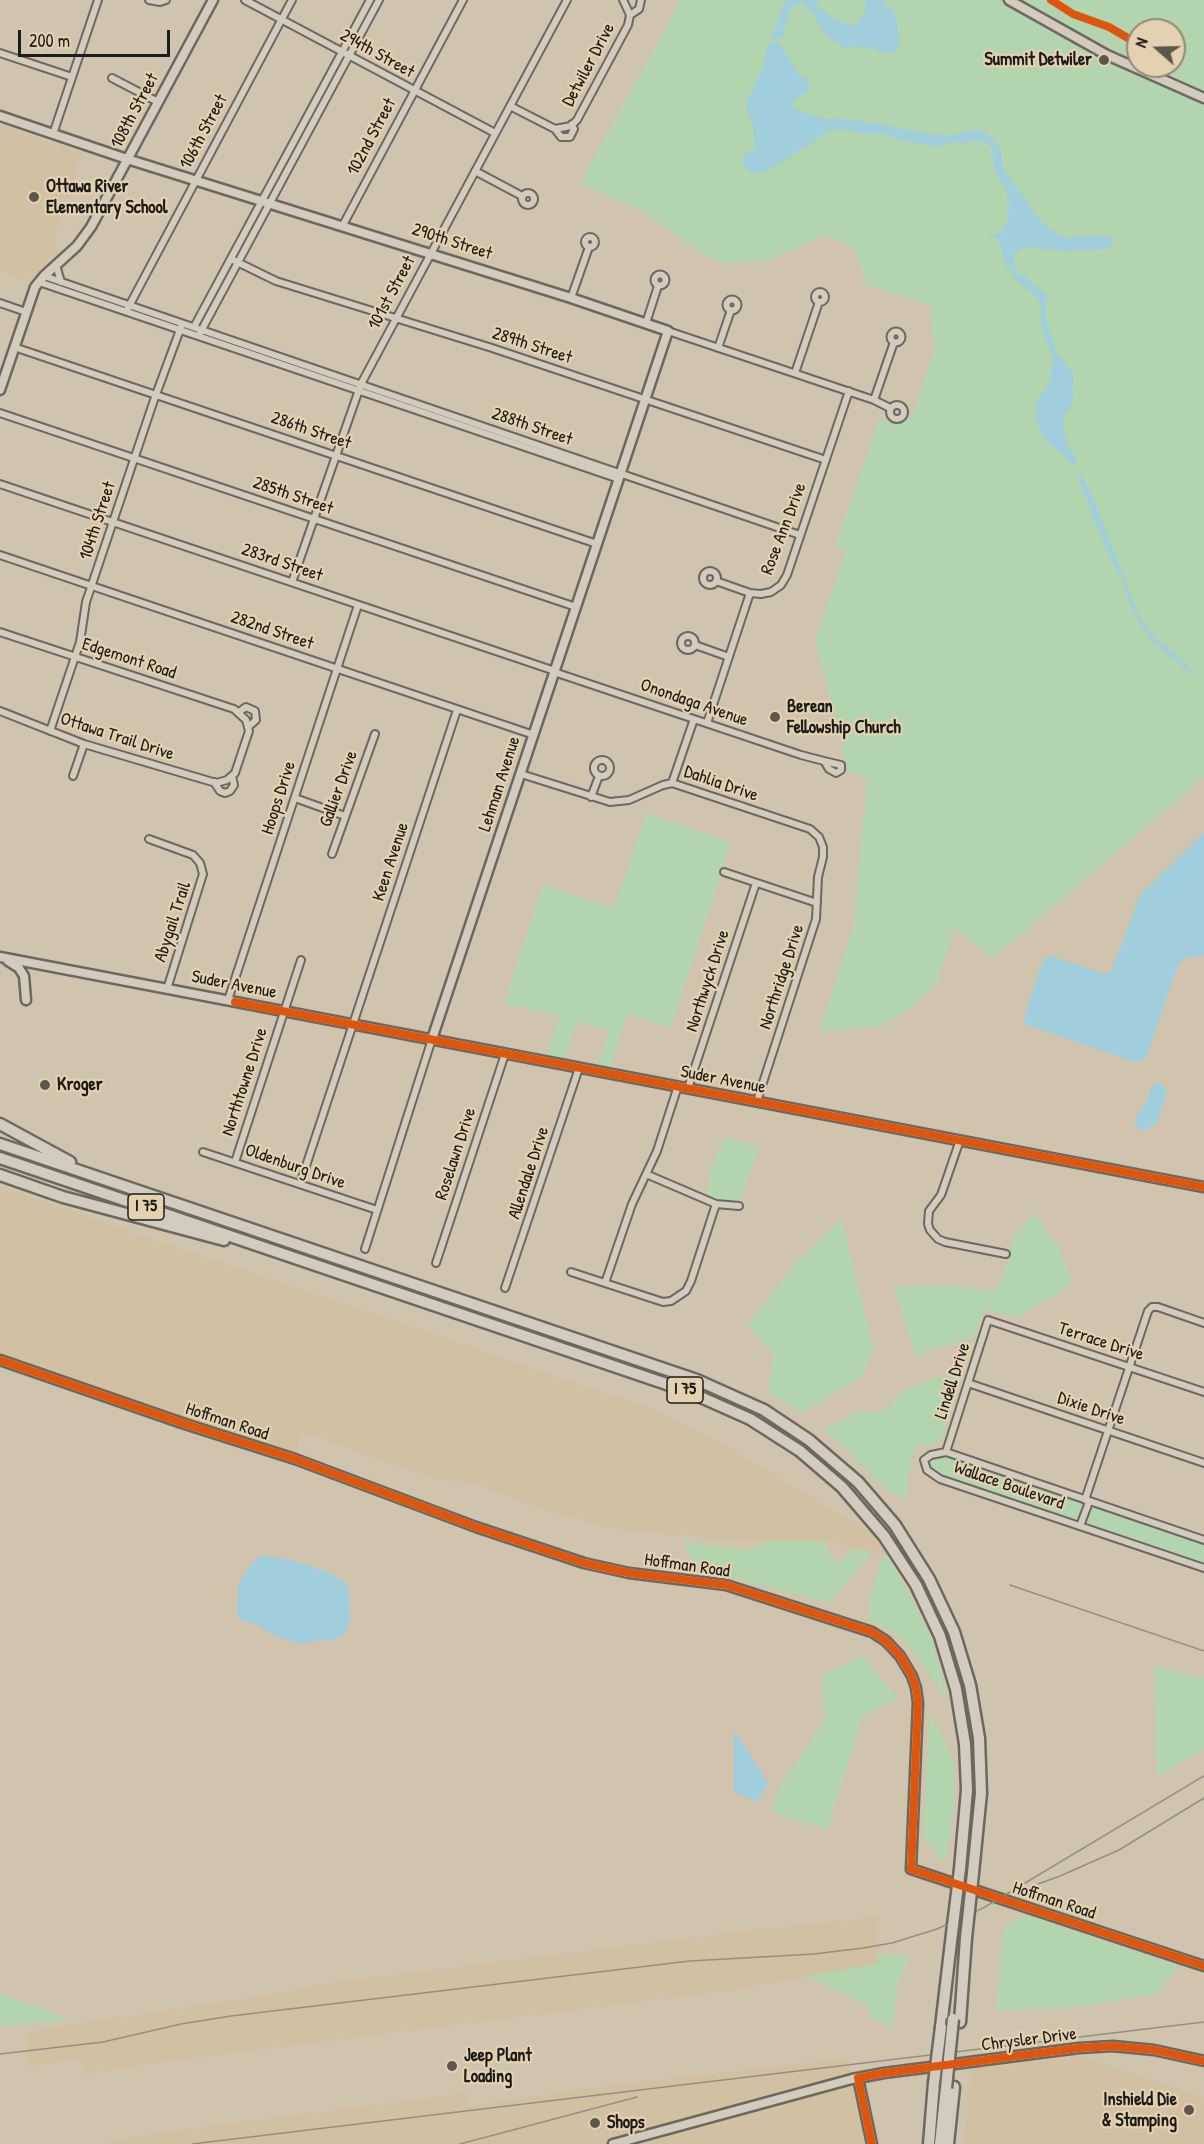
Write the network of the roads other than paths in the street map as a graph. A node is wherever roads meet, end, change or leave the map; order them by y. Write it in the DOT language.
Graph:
graph roads {
  1 [pos="98,0"];
  2 [pos="149,0"];
  3 [pos="166,0"];
  4 [pos="213,0"];
  5 [pos="245,0"];
  6 [pos="292,0"];
  7 [pos="370,0"];
  8 [pos="379,0"];
  9 [pos="463,0"];
  10 [pos="567,0"];
  11 [pos="623,0"];
  12 [pos="641,0"];
  13 [pos="1009,0"];
  14 [pos="629,11"];
  15 [pos="281,20"];
  16 [pos="0,53"];
  17 [pos="346,53"];
  18 [pos="72,77"];
  19 [pos="112,78"];
  20 [pos="414,91"];
  21 [pos="1204,98"];
  22 [pos="158,102"];
  23 [pos="510,106"];
  24 [pos="0,116"];
  25 [pos="572,124"];
  26 [pos="555,129"];
  27 [pos="495,133"];
  28 [pos="53,134"];
  29 [pos="127,159"];
  30 [pos="475,171"];
  31 [pos="195,180"];
  32 [pos="522,196"];
  33 [pos="266,202"];
  34 [pos="342,225"];
  35 [pos="589,247"];
  36 [pos="431,253"];
  37 [pos="235,260"];
  38 [pos="56,265"];
  39 [pos="41,279"];
  40 [pos="60,282"];
  41 [pos="658,286"];
  42 [pos="571,298"];
  43 [pos="819,302"];
  44 [pos="0,303"];
  45 [pos="128,308"];
  46 [pos="731,310"];
  47 [pos="26,312"];
  48 [pos="396,318"];
  49 [pos="646,323"];
  50 [pos="181,326"];
  51 [pos="198,331"];
  52 [pos="668,331"];
  53 [pos="894,342"];
  54 [pos="14,347"];
  55 [pos="718,348"];
  56 [pos="795,373"];
  57 [pos="359,387"];
  58 [pos="0,390"];
  59 [pos="849,391"];
  60 [pos="156,394"];
  61 [pos="645,400"];
  62 [pos="874,400"];
  63 [pos="890,408"];
  64 [pos="0,413"];
  65 [pos="336,455"];
  66 [pos="135,458"];
  67 [pos="826,460"];
  68 [pos="620,476"];
  69 [pos="0,484"];
  70 [pos="314,519"];
  71 [pos="114,522"];
  72 [pos="800,534"];
  73 [pos="597,544"];
  74 [pos="0,555"];
  75 [pos="717,581"];
  76 [pos="292,582"];
  77 [pos="92,586"];
  78 [pos="750,593"];
  79 [pos="358,605"];
  80 [pos="576,607"];
  81 [pos="0,632"];
  82 [pos="695,645"];
  83 [pos="75,656"];
  84 [pos="729,657"];
  85 [pos="337,669"];
  86 [pos="555,672"];
  87 [pos="457,710"];
  88 [pos="0,711"];
  89 [pos="239,712"];
  90 [pos="694,719"];
  91 [pos="707,723"];
  92 [pos="248,727"];
  93 [pos="50,731"];
  94 [pos="375,734"];
  95 [pos="534,735"];
  96 [pos="84,744"];
  97 [pos="824,761"];
  98 [pos="521,774"];
  99 [pos="73,776"];
  100 [pos="599,776"];
  101 [pos="229,778"];
  102 [pos="214,782"];
  103 [pos="672,783"];
  104 [pos="591,797"];
  105 [pos="295,798"];
  106 [pos="345,816"];
  107 [pos="810,830"];
  108 [pos="149,839"];
  109 [pos="332,854"];
  110 [pos="724,872"];
  111 [pos="756,883"];
  112 [pos="817,903"];
  113 [pos="0,957"];
  114 [pos="301,960"];
  115 [pos="167,989"];
  116 [pos="26,1000"];
  117 [pos="228,1000"];
  118 [pos="283,1011"];
  119 [pos="353,1024"];
  120 [pos="432,1040"];
  121 [pos="505,1054"];
  122 [pos="579,1068"];
  123 [pos="678,1086"];
  124 [pos="688,1088"];
  125 [pos="757,1101"];
  126 [pos="0,1124"];
  127 [pos="960,1140"];
  128 [pos="0,1144"];
  129 [pos="203,1152"];
  130 [pos="0,1158"];
  131 [pos="235,1162"];
  132 [pos="0,1174"];
  133 [pos="646,1174"];
  134 [pos="94,1176"];
  135 [pos="300,1184"];
  136 [pos="1204,1187"];
  137 [pos="716,1204"];
  138 [pos="740,1206"];
  139 [pos="377,1210"];
  140 [pos="365,1249"];
  141 [pos="1006,1254"];
  142 [pos="292,1257"];
  143 [pos="436,1263"];
  144 [pos="571,1272"];
  145 [pos="605,1283"];
  146 [pos="505,1288"];
  147 [pos="988,1320"];
  148 [pos="1204,1323"];
  149 [pos="0,1360"];
  150 [pos="1130,1367"];
  151 [pos="968,1383"];
  152 [pos="1204,1392"];
  153 [pos="1108,1431"];
  154 [pos="946,1452"];
  155 [pos="1204,1463"];
  156 [pos="1087,1501"];
  157 [pos="1080,1526"];
  158 [pos="1204,1540"];
  159 [pos="1204,1568"];
  160 [pos="1204,1966"];
  161 [pos="1204,2061"];
  162 [pos="858,2078"];
  163 [pos="950,2087"];
  164 [pos="928,2142"];
  165 [pos="613,2144"];
  166 [pos="872,2144"];
  167 [pos="940,2144"];
  168 [pos="948,2144"];
  1 -- 18 [label="street"];
  2 -- 3 [label="street"];
  4 -- 22 [label="street, 108th Street"];
  5 -- 15 [label="street, 294th Street"];
  6 -- 15 [label="street, 106th Street"];
  7 -- 17 [label="street"];
  8 -- 17 [label="street"];
  9 -- 20 [label="street, 102nd Street"];
  10 -- 23 [label="street, 101st Street"];
  11 -- 14 [label="street"];
  12 -- 14 [label="street, Detwiler Drive"];
  13 -- 21 [label="street"];
  14 -- 25 [label="street, Detwiler Drive"];
  15 -- 17 [label="street, 294th Street"];
  15 -- 31 [label="street, 106th Street"];
  16 -- 18 [label="street"];
  17 -- 20 [label="street, 294th Street"];
  17 -- 33 [label="street"];
  18 -- 28 [label="street"];
  19 -- 22 [label="street"];
  20 -- 27 [label="street, 294th Street"];
  20 -- 34 [label="street, 102nd Street"];
  22 -- 29 [label="street, 108th Street"];
  23 -- 26 [label="street"];
  23 -- 27 [label="street, 101st Street"];
  24 -- 28 [label="street, 290th Street"];
  25 -- 26 [label="street, Detwiler Drive"];
  25 -- 26 [label="street"];
  27 -- 30 [label="street, 101st Street"];
  28 -- 29 [label="street, 290th Street"];
  29 -- 31 [label="street, 290th Street"];
  29 -- 38 [label="street, 108th Street"];
  30 -- 32 [label="street"];
  30 -- 36 [label="street, 101st Street"];
  31 -- 33 [label="street, 290th Street"];
  31 -- 45 [label="street, 106th Street"];
  33 -- 34 [label="street, 290th Street"];
  33 -- 37 [label="street"];
  34 -- 36 [label="street, 290th Street"];
  35 -- 42 [label="street"];
  36 -- 42 [label="street, 290th Street"];
  36 -- 48 [label="street, 101st Street"];
  37 -- 48 [label="street, 289th Street"];
  37 -- 51 [label="street"];
  38 -- 39 [label="street, 108th Street"];
  38 -- 40 [label="street"];
  39 -- 40 [label="street, 288th Street"];
  39 -- 45 [label="street, 288th Street"];
  39 -- 47 [label="street, 108th Street"];
  40 -- 45 [label="street, 288th Street"];
  41 -- 49 [label="street"];
  42 -- 49 [label="street, 290th Street"];
  43 -- 56 [label="street"];
  44 -- 47 [label="street"];
  45 -- 50 [label="street, 288th Street"];
  46 -- 55 [label="street"];
  47 -- 54 [label="street, 108th Street"];
  48 -- 57 [label="street, 101st Street"];
  48 -- 61 [label="street, 289th Street"];
  49 -- 52 [label="street, 290th Street"];
  50 -- 51 [label="street, 288th Street"];
  50 -- 60 [label="street, 104th Street"];
  51 -- 57 [label="street, 288th Street"];
  52 -- 55 [label="street, 290th Street"];
  52 -- 61 [label="street, Lehman Avenue"];
  53 -- 62 [label="street"];
  54 -- 58 [label="street, 108th Street"];
  54 -- 60 [label="street, 286th Street"];
  55 -- 56 [label="street, 290th Street"];
  56 -- 59 [label="street, 290th Street"];
  57 -- 65 [label="street, 101st Street"];
  57 -- 68 [label="street, 288th Street"];
  59 -- 62 [label="street, 290th Street"];
  59 -- 67 [label="street, Rose Ann Drive"];
  60 -- 65 [label="street, 286th Street"];
  60 -- 66 [label="street, 104th Street"];
  61 -- 67 [label="street, 289th Street"];
  61 -- 68 [label="street, Lehman Avenue"];
  62 -- 63 [label="street, 290th Street"];
  64 -- 66 [label="street, 285th Street"];
  65 -- 70 [label="street, 101st Street"];
  65 -- 73 [label="street, 286th Street"];
  66 -- 70 [label="street, 285th Street"];
  66 -- 71 [label="street, 104th Street"];
  67 -- 72 [label="street, Rose Ann Drive"];
  68 -- 72 [label="street, 288th Street"];
  68 -- 73 [label="street, Lehman Avenue"];
  69 -- 71 [label="street, 283rd Street"];
  70 -- 76 [label="street, 101st Street"];
  70 -- 80 [label="street, 285th Street"];
  71 -- 76 [label="street, 283rd Street"];
  71 -- 77 [label="street, 104th Street"];
  72 -- 78 [label="street, Rose Ann Drive"];
  73 -- 80 [label="street, Lehman Avenue"];
  74 -- 77 [label="street, 282nd Street"];
  75 -- 78 [label="street"];
  76 -- 79 [label="street, 283rd Street"];
  77 -- 83 [label="street, 104th Street"];
  77 -- 85 [label="street, 282nd Street"];
  78 -- 84 [label="street, Rose Ann Drive"];
  79 -- 85 [label="street, Hoops Drive"];
  79 -- 86 [label="street, 283rd Street"];
  80 -- 86 [label="street, Lehman Avenue"];
  81 -- 83 [label="street, Edgemont Road"];
  82 -- 84 [label="street"];
  83 -- 89 [label="street, Edgemont Road"];
  83 -- 93 [label="street, 104th Street"];
  84 -- 91 [label="street, Rose Ann Drive"];
  85 -- 87 [label="street, 282nd Street"];
  85 -- 105 [label="street, Hoops Drive"];
  86 -- 90 [label="street, Onondaga Avenue"];
  86 -- 95 [label="street, Lehman Avenue"];
  87 -- 95 [label="street, 282nd Street"];
  87 -- 119 [label="street, Keen Avenue"];
  88 -- 93 [label="street, Ottawa Trail Drive"];
  89 -- 92 [label="street, Edgemont Road"];
  89 -- 92 [label="street"];
  90 -- 91 [label="street, Onondaga Avenue"];
  90 -- 103 [label="street"];
  91 -- 97 [label="street, Onondaga Avenue"];
  92 -- 101 [label="street"];
  93 -- 96 [label="street, Ottawa Trail Drive"];
  94 -- 106 [label="street, Gallier Drive"];
  95 -- 98 [label="street, Lehman Avenue"];
  96 -- 99 [label="street"];
  96 -- 102 [label="street, Ottawa Trail Drive"];
  98 -- 104 [label="street, Dahlia Drive"];
  98 -- 120 [label="street, Lehman Avenue"];
  100 -- 104 [label="street"];
  101 -- 102 [label="street, Ottawa Trail Drive"];
  101 -- 102 [label="street"];
  103 -- 104 [label="street, Dahlia Drive"];
  103 -- 107 [label="street, Dahlia Drive"];
  105 -- 106 [label="street"];
  105 -- 117 [label="street, Hoops Drive"];
  106 -- 109 [label="street, Gallier Drive"];
  107 -- 112 [label="street, Northridge Drive"];
  108 -- 115 [label="street, Abygail Trail"];
  110 -- 111 [label="street"];
  111 -- 112 [label="street"];
  111 -- 124 [label="street, Northwyck Drive"];
  112 -- 125 [label="street, Northridge Drive"];
  113 -- 115 [label="street, Suder Avenue"];
  113 -- 116 [label="street"];
  114 -- 118 [label="street"];
  115 -- 117 [label="street, Suder Avenue"];
  117 -- 118 [label="street, Suder Avenue"];
  118 -- 119 [label="street, Suder Avenue"];
  118 -- 131 [label="street, Northtowne Drive"];
  119 -- 120 [label="street, Suder Avenue"];
  119 -- 135 [label="street, Keen Avenue"];
  120 -- 121 [label="street, Suder Avenue"];
  120 -- 139 [label="street, Lehman Avenue"];
  121 -- 122 [label="street, Suder Avenue"];
  121 -- 143 [label="street, Roselawn Drive"];
  122 -- 123 [label="street, Suder Avenue"];
  122 -- 146 [label="street, Allendale Drive"];
  123 -- 124 [label="street, Suder Avenue"];
  123 -- 133 [label="street"];
  124 -- 125 [label="street, Suder Avenue"];
  125 -- 127 [label="street, Suder Avenue"];
  126 -- 134 [label="highway"];
  127 -- 136 [label="street, Suder Avenue"];
  127 -- 141 [label="street"];
  128 -- 134 [label="highway, I 75"];
  129 -- 131 [label="street, Oldenburg Drive"];
  130 -- 142 [label="highway, I 75"];
  131 -- 135 [label="street, Oldenburg Drive"];
  132 -- 142 [label="highway"];
  133 -- 137 [label="street"];
  133 -- 145 [label="street"];
  134 -- 163 [label="highway, I 75, bridge"];
  135 -- 139 [label="street, Oldenburg Drive"];
  137 -- 138 [label="street"];
  137 -- 145 [label="street"];
  139 -- 140 [label="street, Lehman Avenue"];
  142 -- 164 [label="highway, I 75, bridge"];
  144 -- 145 [label="street"];
  147 -- 150 [label="street, Terrace Drive"];
  147 -- 151 [label="street, Lindell Drive"];
  148 -- 150 [label="street"];
  149 -- 160 [label="street, Hoffman Road"];
  150 -- 152 [label="street, Terrace Drive"];
  150 -- 153 [label="street"];
  151 -- 153 [label="street, Dixie Drive"];
  151 -- 154 [label="street, Lindell Drive"];
  153 -- 155 [label="street, Dixie Drive"];
  153 -- 156 [label="street"];
  154 -- 156 [label="street, Wallace Boulevard"];
  154 -- 157 [label="street, Wallace Boulevard"];
  156 -- 157 [label="street"];
  156 -- 158 [label="street, Wallace Boulevard"];
  157 -- 159 [label="street, Wallace Boulevard"];
  161 -- 162 [label="street, Chrysler Drive"];
  162 -- 165 [label="street, Chrysler Drive"];
  162 -- 166 [label="street"];
  163 -- 167 [label="highway"];
  163 -- 168 [label="highway"];
}
